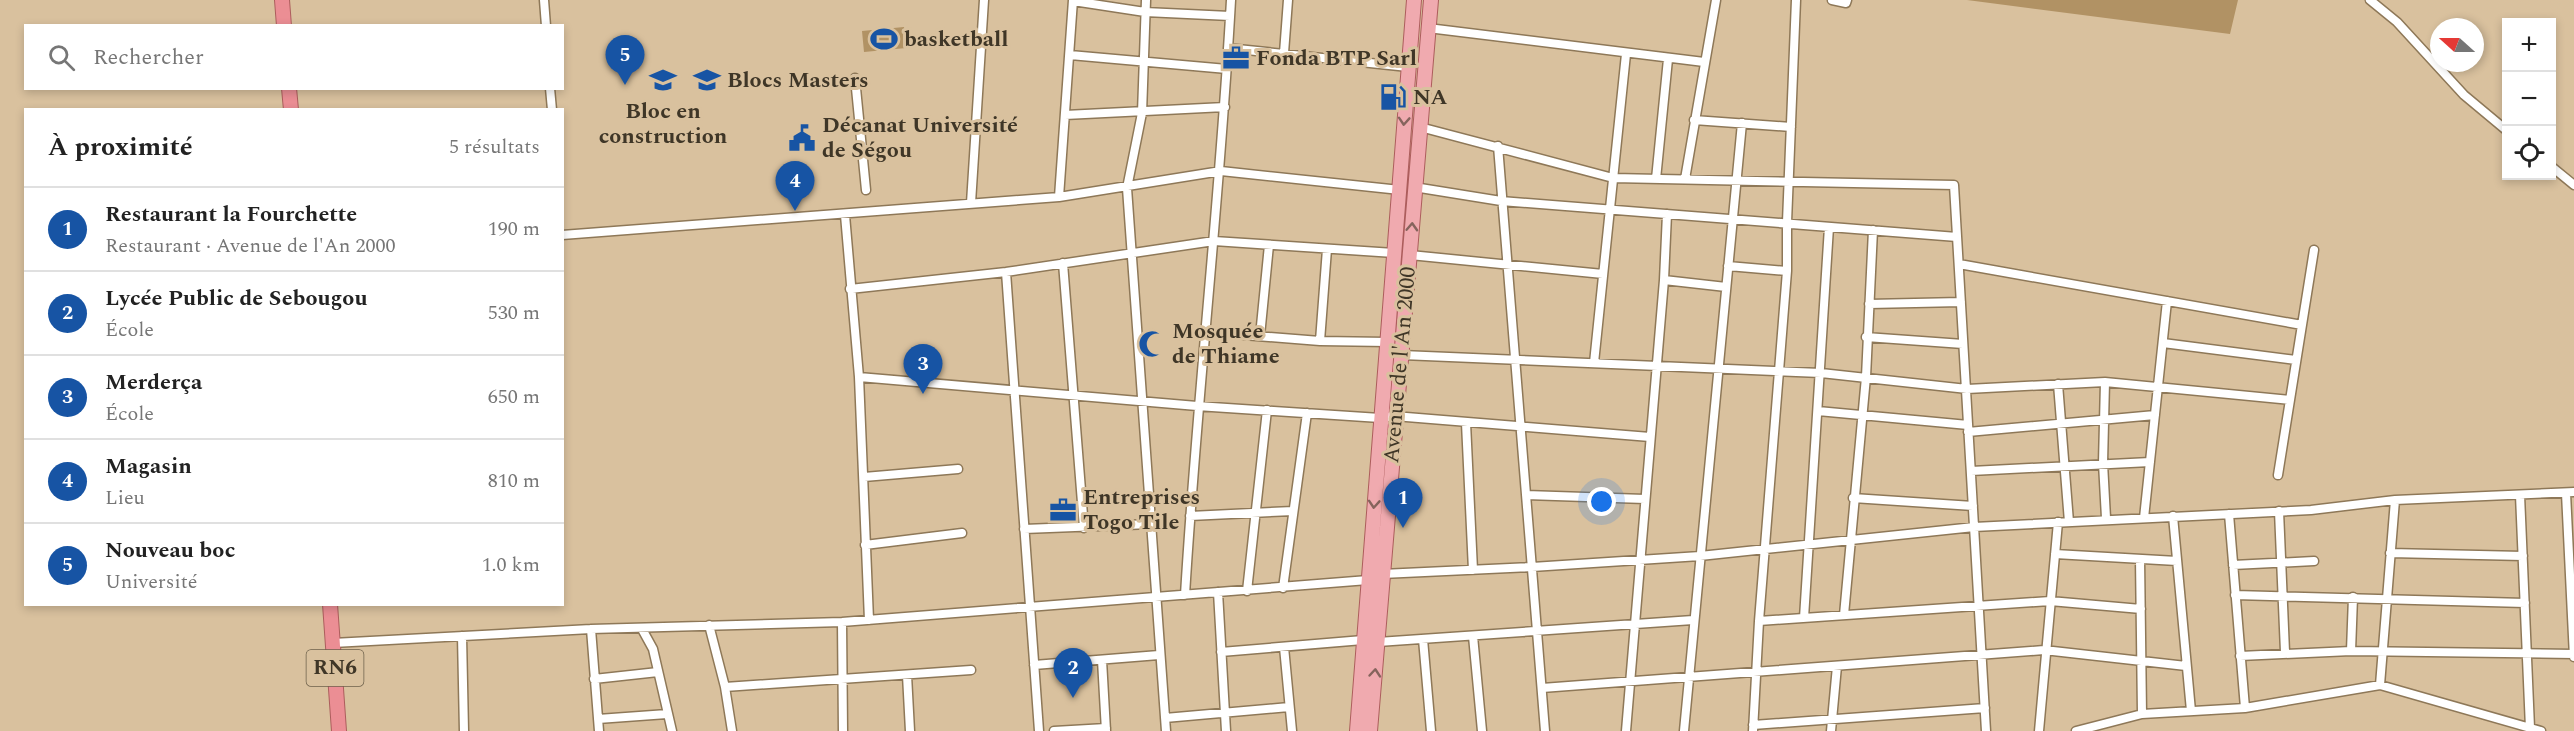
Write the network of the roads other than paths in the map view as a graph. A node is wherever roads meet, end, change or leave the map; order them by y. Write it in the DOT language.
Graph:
graph roads {
  1 [pos="282,0"];
  2 [pos="544,0"];
  3 [pos="984,0"];
  4 [pos="1073,0"];
  5 [pos="1146,0"];
  6 [pos="1231,0"];
  7 [pos="1288,0"];
  8 [pos="1414,0"];
  9 [pos="1431,0"];
  10 [pos="1716,0"];
  11 [pos="1796,0"];
  12 [pos="1832,0"];
  13 [pos="1847,0"];
  14 [pos="2370,0"];
  15 [pos="1145,12"];
  16 [pos="1230,16"];
  17 [pos="284,24"];
  18 [pos="546,24"];
  19 [pos="1428,28"];
  20 [pos="1228,48"];
  21 [pos="1284,53"];
  22 [pos="1626,54"];
  23 [pos="1070,55"];
  24 [pos="1668,59"];
  25 [pos="1704,62"];
  26 [pos="1145,63"];
  27 [pos="1408,67"];
  28 [pos="1227,69"];
  29 [pos="855,78"];
  30 [pos="289,90"];
  31 [pos="550,90"];
  32 [pos="1224,107"];
  33 [pos="291,108"];
  34 [pos="552,108"];
  35 [pos="1142,113"];
  36 [pos="1065,115"];
  37 [pos="1694,120"];
  38 [pos="1742,123"];
  39 [pos="1420,127"];
  40 [pos="1791,127"];
  41 [pos="2502,127"];
  42 [pos="1498,146"];
  43 [pos="2556,170"];
  44 [pos="1221,171"];
  45 [pos="1613,178"];
  46 [pos="1656,178"];
  47 [pos="1685,179"];
  48 [pos="1736,180"];
  49 [pos="1789,181"];
  50 [pos="2574,185"];
  51 [pos="1414,187"];
  52 [pos="1127,188"];
  53 [pos="866,190"];
  54 [pos="1400,190"];
  55 [pos="1059,197"];
  56 [pos="1501,201"];
  57 [pos="971,203"];
  58 [pos="1608,209"];
  59 [pos="1667,214"];
  60 [pos="845,215"];
  61 [pos="1730,219"];
  62 [pos="1786,222"];
  63 [pos="1829,227"];
  64 [pos="1873,230"];
  65 [pos="564,235"];
  66 [pos="1957,237"];
  67 [pos="1214,242"];
  68 [pos="1269,245"];
  69 [pos="1327,249"];
  70 [pos="2314,250"];
  71 [pos="1394,253"];
  72 [pos="1132,254"];
  73 [pos="1410,255"];
  74 [pos="1064,264"];
  75 [pos="1508,264"];
  76 [pos="1959,264"];
  77 [pos="1728,266"];
  78 [pos="1787,271"];
  79 [pos="1006,272"];
  80 [pos="1603,274"];
  81 [pos="1664,280"];
  82 [pos="1726,287"];
  83 [pos="850,289"];
  84 [pos="2167,301"];
  85 [pos="1961,302"];
  86 [pos="1869,304"];
  87 [pos="2302,325"];
  88 [pos="1205,332"];
  89 [pos="1260,336"];
  90 [pos="1866,337"];
  91 [pos="1320,341"];
  92 [pos="1388,342"];
  93 [pos="2163,343"];
  94 [pos="1963,344"];
  95 [pos="1402,355"];
  96 [pos="1515,360"];
  97 [pos="2296,360"];
  98 [pos="1594,363"];
  99 [pos="1656,366"];
  100 [pos="1718,369"];
  101 [pos="1778,371"];
  102 [pos="1821,373"];
  103 [pos="859,377"];
  104 [pos="1866,377"];
  105 [pos="2105,382"];
  106 [pos="2058,384"];
  107 [pos="1014,388"];
  108 [pos="1967,388"];
  109 [pos="2158,388"];
  110 [pos="1072,394"];
  111 [pos="1142,399"];
  112 [pos="2290,400"];
  113 [pos="1197,406"];
  114 [pos="1267,410"];
  115 [pos="1818,411"];
  116 [pos="1307,412"];
  117 [pos="1862,415"];
  118 [pos="2155,415"];
  119 [pos="1387,417"];
  120 [pos="2104,420"];
  121 [pos="1466,423"];
  122 [pos="2061,423"];
  123 [pos="1521,428"];
  124 [pos="1968,428"];
  125 [pos="1650,437"];
  126 [pos="2150,462"];
  127 [pos="2103,463"];
  128 [pos="2065,465"];
  129 [pos="958,469"];
  130 [pos="1971,471"];
  131 [pos="2278,475"];
  132 [pos="864,477"];
  133 [pos="2570,492"];
  134 [pos="1526,495"];
  135 [pos="2520,495"];
  136 [pos="1853,498"];
  137 [pos="1645,499"];
  138 [pos="2395,500"];
  139 [pos="1973,506"];
  140 [pos="1293,511"];
  141 [pos="2279,511"];
  142 [pos="1255,514"];
  143 [pos="2229,514"];
  144 [pos="1190,516"];
  145 [pos="2173,516"];
  146 [pos="2106,518"];
  147 [pos="2144,518"];
  148 [pos="2058,522"];
  149 [pos="2069,522"];
  150 [pos="1151,524"];
  151 [pos="1974,527"];
  152 [pos="1084,528"];
  153 [pos="1024,529"];
  154 [pos="962,533"];
  155 [pos="2571,538"];
  156 [pos="1850,541"];
  157 [pos="865,545"];
  158 [pos="1809,546"];
  159 [pos="1766,550"];
  160 [pos="2390,553"];
  161 [pos="2055,554"];
  162 [pos="1700,556"];
  163 [pos="2523,556"];
  164 [pos="2140,559"];
  165 [pos="1640,560"];
  166 [pos="2177,561"];
  167 [pos="2314,561"];
  168 [pos="2282,564"];
  169 [pos="2233,565"];
  170 [pos="1532,567"];
  171 [pos="1473,570"];
  172 [pos="1382,574"];
  173 [pos="1368,580"];
  174 [pos="1283,588"];
  175 [pos="1247,591"];
  176 [pos="1218,592"];
  177 [pos="1185,595"];
  178 [pos="2235,595"];
  179 [pos="2283,596"];
  180 [pos="1157,597"];
  181 [pos="2353,597"];
  182 [pos="2387,598"];
  183 [pos="2050,601"];
  184 [pos="2525,603"];
  185 [pos="330,606"];
  186 [pos="1979,606"];
  187 [pos="1031,607"];
  188 [pos="2141,609"];
  189 [pos="1844,615"];
  190 [pos="1804,618"];
  191 [pos="869,620"];
  192 [pos="1693,620"];
  193 [pos="1759,621"];
  194 [pos="842,622"];
  195 [pos="1634,624"];
  196 [pos="709,626"];
  197 [pos="591,629"];
  198 [pos="642,629"];
  199 [pos="1538,631"];
  200 [pos="462,636"];
  201 [pos="1473,636"];
  202 [pos="1423,639"];
  203 [pos="1363,640"];
  204 [pos="1378,642"];
  205 [pos="333,643"];
  206 [pos="1284,647"];
  207 [pos="2044,650"];
  208 [pos="2351,651"];
  209 [pos="1221,652"];
  210 [pos="2285,652"];
  211 [pos="2383,652"];
  212 [pos="2527,654"];
  213 [pos="2574,654"];
  214 [pos="1160,655"];
  215 [pos="1982,655"];
  216 [pos="2240,656"];
  217 [pos="2574,659"];
  218 [pos="1102,660"];
  219 [pos="2141,661"];
  220 [pos="1034,665"];
  221 [pos="1837,666"];
  222 [pos="2186,666"];
  223 [pos="971,670"];
  224 [pos="658,672"];
  225 [pos="1756,672"];
  226 [pos="907,675"];
  227 [pos="1688,677"];
  228 [pos="843,678"];
  229 [pos="594,679"];
  230 [pos="1630,681"];
  231 [pos="2380,685"];
  232 [pos="725,687"];
  233 [pos="1542,688"];
  234 [pos="1289,707"];
  235 [pos="1985,708"];
  236 [pos="2245,708"];
  237 [pos="2191,711"];
  238 [pos="1225,713"];
  239 [pos="667,714"];
  240 [pos="2142,714"];
  241 [pos="1165,718"];
  242 [pos="598,719"];
  243 [pos="1832,719"];
  244 [pos="1753,728"];
  245 [pos="2530,728"];
  246 [pos="1106,730"];
  247 [pos="339,731"];
  248 [pos="464,731"];
  249 [pos="599,731"];
  250 [pos="672,731"];
  251 [pos="732,731"];
  252 [pos="843,731"];
  253 [pos="910,731"];
  254 [pos="1039,731"];
  255 [pos="1054,731"];
  256 [pos="1166,731"];
  257 [pos="1226,731"];
  258 [pos="1292,731"];
  259 [pos="1357,731"];
  260 [pos="1371,731"];
  261 [pos="1431,731"];
  262 [pos="1482,731"];
  263 [pos="1545,731"];
  264 [pos="1626,731"];
  265 [pos="1684,731"];
  266 [pos="1831,731"];
  267 [pos="1986,731"];
  268 [pos="2039,731"];
  269 [pos="2076,731"];
  270 [pos="2541,731"];
  1 -- 17 [label="highway"];
  2 -- 18 [label="street"];
  3 -- 57 [label="street"];
  4 -- 15 [label="street"];
  4 -- 23 [label="street"];
  5 -- 15 [label="street"];
  6 -- 16 [label="street"];
  7 -- 21 [label="street"];
  8 -- 27 [label="main road, Avenue de l'An 2000"];
  9 -- 19 [label="main road, Avenue de l'An 2000"];
  10 -- 25 [label="street"];
  11 -- 40 [label="street"];
  12 -- 13 [label="street"];
  14 -- 41 [label="street"];
  15 -- 16 [label="street"];
  15 -- 26 [label="street"];
  16 -- 20 [label="street"];
  19 -- 22 [label="street"];
  19 -- 39 [label="main road, Avenue de l'An 2000"];
  20 -- 21 [label="street"];
  20 -- 28 [label="street"];
  21 -- 27 [label="street"];
  22 -- 24 [label="street"];
  22 -- 45 [label="street"];
  23 -- 26 [label="street"];
  23 -- 36 [label="street"];
  24 -- 25 [label="street"];
  24 -- 46 [label="street"];
  25 -- 37 [label="street"];
  26 -- 28 [label="street"];
  26 -- 35 [label="street"];
  27 -- 54 [label="main road, Avenue de l'An 2000, one-way"];
  28 -- 32 [label="street"];
  29 -- 53 [label="street"];
  30 -- 33 [label="highway"];
  31 -- 34 [label="street"];
  32 -- 35 [label="street"];
  32 -- 44 [label="street"];
  35 -- 36 [label="street"];
  35 -- 52 [label="street"];
  36 -- 55 [label="street"];
  37 -- 38 [label="street"];
  37 -- 47 [label="street"];
  38 -- 40 [label="street"];
  38 -- 48 [label="street"];
  39 -- 42 [label="street"];
  39 -- 51 [label="main road, Avenue de l'An 2000"];
  40 -- 49 [label="street"];
  42 -- 45 [label="street"];
  42 -- 56 [label="street"];
  43 -- 50 [label="street"];
  44 -- 52 [label="street"];
  44 -- 54 [label="street"];
  44 -- 67 [label="street"];
  45 -- 46 [label="street"];
  45 -- 58 [label="street"];
  46 -- 47 [label="street"];
  47 -- 48 [label="street"];
  48 -- 49 [label="street"];
  48 -- 61 [label="street"];
  49 -- 62 [label="street"];
  49 -- 66 [label="street"];
  51 -- 56 [label="street"];
  73 -- 51 [label="main road, Avenue de l'An 2000, one-way"];
  52 -- 55 [label="street"];
  52 -- 72 [label="street"];
  54 -- 71 [label="main road, Avenue de l'An 2000"];
  55 -- 57 [label="street"];
  56 -- 58 [label="street"];
  56 -- 75 [label="street"];
  57 -- 60 [label="street"];
  58 -- 59 [label="street"];
  58 -- 80 [label="street"];
  59 -- 61 [label="street"];
  59 -- 81 [label="street"];
  60 -- 65 [label="street"];
  60 -- 83 [label="street"];
  61 -- 62 [label="street"];
  61 -- 77 [label="street"];
  62 -- 63 [label="street"];
  62 -- 78 [label="street"];
  63 -- 64 [label="street"];
  63 -- 102 [label="street"];
  64 -- 66 [label="street"];
  64 -- 86 [label="street"];
  66 -- 76 [label="street"];
  67 -- 68 [label="street"];
  67 -- 72 [label="street"];
  67 -- 88 [label="street"];
  68 -- 69 [label="street"];
  68 -- 89 [label="street"];
  69 -- 71 [label="street"];
  69 -- 91 [label="street"];
  70 -- 87 [label="street"];
  71 -- 92 [label="main road, Avenue de l'An 2000"];
  72 -- 74 [label="street"];
  72 -- 111 [label="street"];
  73 -- 75 [label="street"];
  73 -- 95 [label="main road, Avenue de l'An 2000"];
  74 -- 79 [label="street"];
  74 -- 110 [label="street"];
  75 -- 80 [label="street"];
  75 -- 96 [label="street"];
  76 -- 84 [label="street"];
  76 -- 85 [label="street"];
  77 -- 78 [label="street"];
  77 -- 82 [label="street"];
  78 -- 101 [label="street"];
  79 -- 83 [label="street"];
  79 -- 107 [label="street"];
  80 -- 98 [label="street"];
  81 -- 82 [label="street"];
  81 -- 99 [label="street"];
  82 -- 100 [label="street"];
  83 -- 103 [label="street"];
  84 -- 87 [label="street"];
  84 -- 93 [label="street"];
  85 -- 86 [label="street"];
  85 -- 94 [label="street"];
  86 -- 90 [label="street"];
  87 -- 97 [label="street"];
  88 -- 89 [label="street"];
  88 -- 113 [label="street"];
  89 -- 91 [label="street"];
  90 -- 94 [label="street"];
  90 -- 104 [label="street"];
  91 -- 92 [label="street"];
  92 -- 119 [label="main road, Avenue de l'An 2000"];
  93 -- 97 [label="street"];
  93 -- 109 [label="street"];
  94 -- 108 [label="street"];
  95 -- 96 [label="street"];
  95 -- 119 [label="main road, Avenue de l'An 2000"];
  96 -- 98 [label="street"];
  96 -- 123 [label="street"];
  97 -- 112 [label="street"];
  98 -- 99 [label="street"];
  99 -- 100 [label="street"];
  99 -- 125 [label="street"];
  100 -- 101 [label="street"];
  100 -- 162 [label="street"];
  101 -- 102 [label="street"];
  101 -- 159 [label="street"];
  102 -- 104 [label="street"];
  102 -- 115 [label="street"];
  103 -- 107 [label="street"];
  103 -- 132 [label="street"];
  104 -- 108 [label="street"];
  104 -- 117 [label="street"];
  105 -- 106 [label="street"];
  105 -- 109 [label="street"];
  105 -- 120 [label="street"];
  106 -- 108 [label="street"];
  106 -- 122 [label="street"];
  107 -- 110 [label="street"];
  107 -- 153 [label="street"];
  108 -- 124 [label="street"];
  109 -- 112 [label="street"];
  109 -- 118 [label="street"];
  110 -- 111 [label="street"];
  110 -- 152 [label="street"];
  111 -- 113 [label="street"];
  111 -- 150 [label="street"];
  112 -- 131 [label="street"];
  113 -- 114 [label="street"];
  113 -- 144 [label="street"];
  114 -- 116 [label="street"];
  114 -- 142 [label="street"];
  115 -- 117 [label="street"];
  115 -- 158 [label="street"];
  116 -- 119 [label="street"];
  116 -- 140 [label="street"];
  117 -- 124 [label="street"];
  117 -- 136 [label="street"];
  118 -- 120 [label="street"];
  118 -- 126 [label="street"];
  119 -- 121 [label="street"];
  119 -- 172 [label="main road, Avenue de l'An 2000"];
  119 -- 173 [label="main road, Avenue de l'An 2000, one-way"];
  120 -- 122 [label="street"];
  120 -- 127 [label="street"];
  121 -- 123 [label="street"];
  121 -- 171 [label="street"];
  122 -- 124 [label="street"];
  122 -- 128 [label="street"];
  123 -- 125 [label="street"];
  123 -- 134 [label="street"];
  124 -- 130 [label="street"];
  125 -- 137 [label="street"];
  126 -- 127 [label="street"];
  126 -- 147 [label="street"];
  127 -- 128 [label="street"];
  127 -- 146 [label="street"];
  128 -- 130 [label="street"];
  128 -- 149 [label="street"];
  129 -- 132 [label="street"];
  130 -- 139 [label="street"];
  132 -- 157 [label="street"];
  133 -- 135 [label="street"];
  133 -- 155 [label="street"];
  134 -- 137 [label="street"];
  134 -- 170 [label="street"];
  135 -- 138 [label="street"];
  135 -- 163 [label="street"];
  136 -- 139 [label="street"];
  136 -- 156 [label="street"];
  137 -- 165 [label="street"];
  138 -- 141 [label="street"];
  138 -- 160 [label="street"];
  139 -- 151 [label="street"];
  140 -- 142 [label="street"];
  140 -- 174 [label="street"];
  141 -- 143 [label="street"];
  141 -- 168 [label="street"];
  142 -- 144 [label="street"];
  142 -- 175 [label="street"];
  143 -- 145 [label="street"];
  143 -- 169 [label="street"];
  144 -- 177 [label="street"];
  145 -- 147 [label="street"];
  145 -- 166 [label="street"];
  146 -- 147 [label="street"];
  146 -- 149 [label="street"];
  148 -- 149 [label="street"];
  148 -- 151 [label="street"];
  148 -- 161 [label="street"];
  150 -- 152 [label="street"];
  150 -- 180 [label="street"];
  151 -- 156 [label="street"];
  151 -- 186 [label="street"];
  152 -- 153 [label="street"];
  153 -- 187 [label="street"];
  154 -- 157 [label="street"];
  155 -- 213 [label="street"];
  156 -- 158 [label="street"];
  156 -- 189 [label="street"];
  157 -- 191 [label="street"];
  158 -- 159 [label="street"];
  158 -- 190 [label="street"];
  159 -- 162 [label="street"];
  159 -- 193 [label="street"];
  160 -- 163 [label="street"];
  160 -- 182 [label="street"];
  161 -- 164 [label="street"];
  161 -- 183 [label="street"];
  162 -- 165 [label="street"];
  162 -- 192 [label="street"];
  163 -- 184 [label="street"];
  164 -- 166 [label="street"];
  164 -- 188 [label="street"];
  165 -- 170 [label="street"];
  165 -- 195 [label="street"];
  166 -- 222 [label="street"];
  167 -- 168 [label="street"];
  168 -- 169 [label="street"];
  168 -- 179 [label="street"];
  169 -- 178 [label="street"];
  170 -- 171 [label="street"];
  170 -- 199 [label="street"];
  171 -- 172 [label="street"];
  172 -- 204 [label="main road, Avenue de l'An 2000"];
  173 -- 174 [label="street"];
  173 -- 203 [label="main road, Avenue de l'An 2000"];
  174 -- 175 [label="street"];
  175 -- 176 [label="street"];
  176 -- 177 [label="street"];
  176 -- 209 [label="street"];
  177 -- 180 [label="street"];
  178 -- 179 [label="street"];
  178 -- 216 [label="street"];
  179 -- 181 [label="street"];
  179 -- 210 [label="street"];
  180 -- 187 [label="street"];
  180 -- 214 [label="street"];
  181 -- 182 [label="street"];
  181 -- 208 [label="street"];
  182 -- 184 [label="street"];
  182 -- 211 [label="street"];
  183 -- 186 [label="street"];
  183 -- 188 [label="street"];
  183 -- 207 [label="street"];
  184 -- 212 [label="street"];
  185 -- 205 [label="highway, RN6"];
  186 -- 189 [label="street"];
  186 -- 215 [label="street"];
  187 -- 191 [label="street"];
  187 -- 220 [label="street"];
  188 -- 219 [label="street"];
  189 -- 190 [label="street"];
  190 -- 193 [label="street"];
  191 -- 194 [label="street"];
  192 -- 195 [label="street"];
  192 -- 227 [label="street"];
  193 -- 225 [label="street"];
  194 -- 196 [label="street"];
  194 -- 228 [label="street"];
  195 -- 199 [label="street"];
  195 -- 230 [label="street"];
  196 -- 198 [label="street"];
  196 -- 232 [label="street"];
  197 -- 198 [label="street"];
  197 -- 200 [label="street"];
  197 -- 229 [label="street"];
  198 -- 224 [label="street"];
  199 -- 201 [label="street"];
  199 -- 233 [label="street"];
  200 -- 205 [label="street"];
  200 -- 248 [label="street"];
  201 -- 202 [label="street"];
  201 -- 262 [label="street"];
  202 -- 204 [label="street"];
  202 -- 261 [label="street"];
  203 -- 206 [label="street"];
  203 -- 259 [label="main road, Avenue de l'An 2000"];
  260 -- 204 [label="main road, Avenue de l'An 2000, one-way"];
  205 -- 247 [label="highway, RN6"];
  206 -- 209 [label="street"];
  206 -- 234 [label="street"];
  207 -- 215 [label="street"];
  207 -- 219 [label="street"];
  207 -- 268 [label="street"];
  208 -- 210 [label="street"];
  208 -- 211 [label="street"];
  209 -- 238 [label="street"];
  210 -- 216 [label="street"];
  211 -- 212 [label="street"];
  211 -- 231 [label="street"];
  212 -- 213 [label="street"];
  212 -- 245 [label="street"];
  213 -- 217 [label="street"];
  214 -- 218 [label="street"];
  214 -- 241 [label="street"];
  215 -- 221 [label="street"];
  215 -- 235 [label="street"];
  216 -- 236 [label="street"];
  218 -- 220 [label="street"];
  218 -- 246 [label="street"];
  219 -- 222 [label="street"];
  219 -- 240 [label="street"];
  220 -- 254 [label="street"];
  221 -- 225 [label="street"];
  221 -- 243 [label="street"];
  222 -- 237 [label="street"];
  223 -- 226 [label="street"];
  224 -- 229 [label="street"];
  224 -- 239 [label="street"];
  225 -- 227 [label="street"];
  225 -- 244 [label="street"];
  226 -- 228 [label="street"];
  226 -- 253 [label="street"];
  227 -- 230 [label="street"];
  227 -- 265 [label="street"];
  228 -- 232 [label="street"];
  228 -- 252 [label="street"];
  229 -- 242 [label="street"];
  230 -- 233 [label="street"];
  230 -- 264 [label="street"];
  231 -- 236 [label="street"];
  231 -- 245 [label="street"];
  232 -- 251 [label="street"];
  233 -- 263 [label="street"];
  234 -- 238 [label="street"];
  234 -- 258 [label="street"];
  235 -- 243 [label="street"];
  235 -- 267 [label="street"];
  236 -- 237 [label="street"];
  237 -- 240 [label="street"];
  238 -- 241 [label="street"];
  238 -- 257 [label="street"];
  239 -- 242 [label="street"];
  239 -- 250 [label="street"];
  240 -- 269 [label="street"];
  241 -- 256 [label="street"];
  242 -- 249 [label="street"];
  243 -- 244 [label="street"];
  243 -- 266 [label="street"];
  245 -- 270 [label="street"];
  246 -- 255 [label="street"];
}
